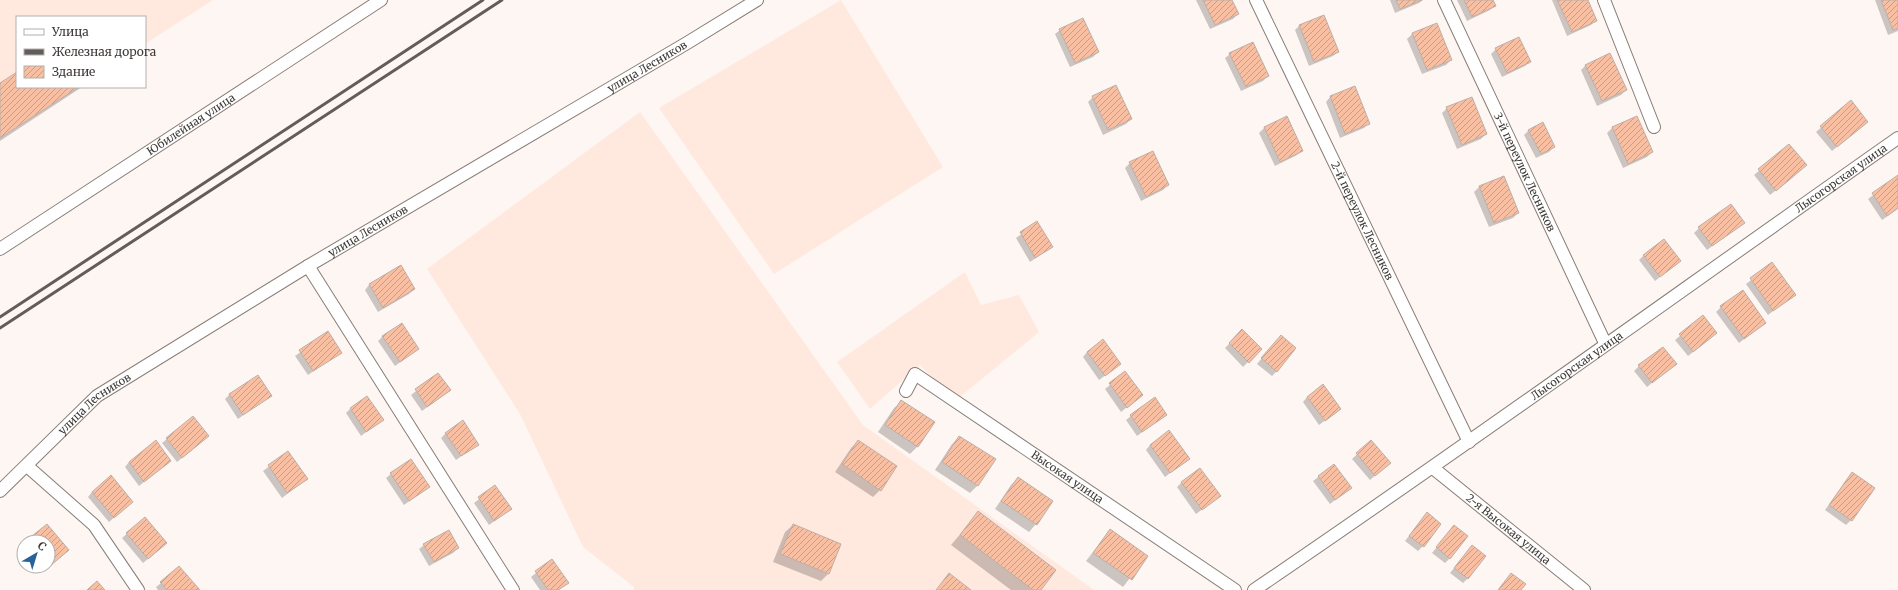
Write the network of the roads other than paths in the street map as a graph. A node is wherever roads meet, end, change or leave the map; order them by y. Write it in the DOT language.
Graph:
graph roads {
  1 [pos="381,0"];
  2 [pos="757,0"];
  3 [pos="1256,0"];
  4 [pos="1444,0"];
  5 [pos="1604,0"];
  6 [pos="1654,127"];
  7 [pos="1898,138"];
  8 [pos="0,249"];
  9 [pos="308,266"];
  10 [pos="1605,343"];
  11 [pos="906,391"];
  12 [pos="1470,442"];
  13 [pos="27,466"];
  14 [pos="1433,468"];
  15 [pos="0,491"];
  16 [pos="138,590"];
  17 [pos="513,590"];
  18 [pos="1235,590"];
  19 [pos="1254,590"];
  20 [pos="1584,590"];
  1 -- 8 [label="street, Юбилейная улица"];
  2 -- 9 [label="street, улица Лесников"];
  3 -- 12 [label="street, 2-й переулок Лесников"];
  4 -- 10 [label="street, 3-й переулок Лесников"];
  5 -- 6 [label="street"];
  7 -- 10 [label="street, Лысогорская улица"];
  9 -- 13 [label="street, улица Лесников"];
  9 -- 17 [label="street"];
  10 -- 12 [label="street, Лысогорская улица"];
  11 -- 18 [label="street, Высокая улица"];
  12 -- 14 [label="street, Лысогорская улица"];
  13 -- 15 [label="street, улица Лесников"];
  13 -- 16 [label="street"];
  14 -- 19 [label="street, Лысогорская улица"];
  14 -- 20 [label="street, 2-я Высокая улица"];
}
